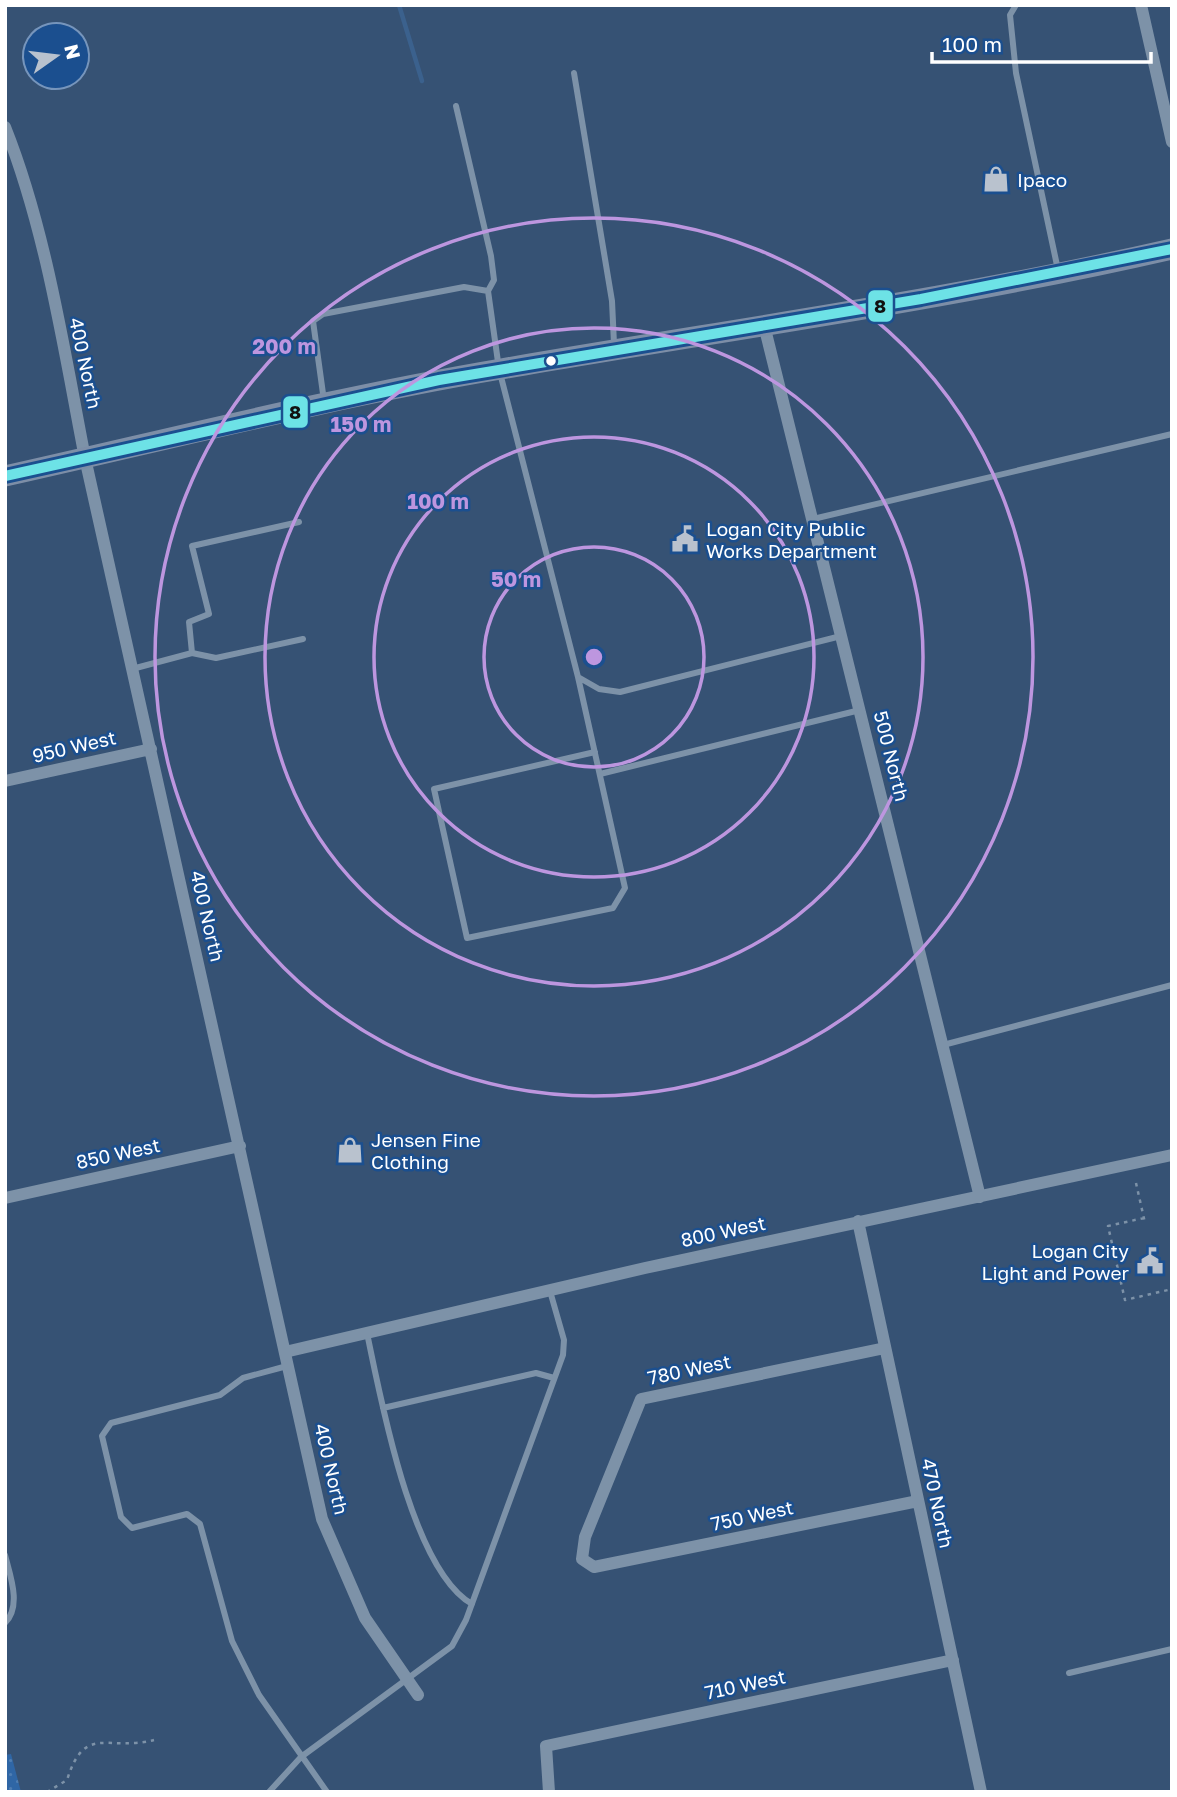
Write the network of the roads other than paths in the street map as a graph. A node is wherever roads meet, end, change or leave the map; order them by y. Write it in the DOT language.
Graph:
graph roads {
  1 [pos="1016,5"];
  2 [pos="1141,5"];
  3 [pos="574,73"];
  4 [pos="456,106"];
  5 [pos="5,127"];
  6 [pos="1172,142"];
  7 [pos="1172,249"];
  8 [pos="1059,275"];
  9 [pos="488,290"];
  10 [pos="764,326"];
  11 [pos="615,350"];
  12 [pos="499,369"];
  13 [pos="325,402"];
  14 [pos="1172,434"];
  15 [pos="85,458"];
  16 [pos="5,476"];
  17 [pos="813,519"];
  18 [pos="299,522"];
  19 [pos="843,635"];
  20 [pos="303,639"];
  21 [pos="192,653"];
  22 [pos="132,669"];
  23 [pos="578,677"];
  24 [pos="861,710"];
  25 [pos="151,749"];
  26 [pos="595,752"];
  27 [pos="600,774"];
  28 [pos="5,782"];
  29 [pos="1172,985"];
  30 [pos="943,1045"];
  31 [pos="240,1146"];
  32 [pos="1172,1156"];
  33 [pos="980,1196"];
  34 [pos="5,1198"];
  35 [pos="858,1222"];
  36 [pos="550,1291"];
  37 [pos="367,1333"];
  38 [pos="885,1348"];
  39 [pos="285,1352"];
  40 [pos="288,1366"];
  41 [pos="554,1378"];
  42 [pos="383,1408"];
  43 [pos="918,1501"];
  44 [pos="5,1555"];
  45 [pos="594,1567"];
  46 [pos="472,1604"];
  47 [pos="5,1623"];
  48 [pos="1172,1649"];
  49 [pos="953,1660"];
  50 [pos="1069,1673"];
  51 [pos="407,1680"];
  52 [pos="418,1695"];
  53 [pos="301,1757"];
  54 [pos="269,1792"];
  55 [pos="327,1792"];
  56 [pos="549,1792"];
  57 [pos="981,1792"];
  1 -- 8 [label="lane"];
  2 -- 6 [label="street"];
  3 -- 11 [label="lane"];
  4 -- 9 [label="lane"];
  5 -- 15 [label="street, 400 North"];
  7 -- 8 [label="main road"];
  8 -- 10 [label="main road"];
  9 -- 12 [label="lane"];
  9 -- 13 [label="lane"];
  10 -- 11 [label="main road"];
  10 -- 17 [label="street, 500 North"];
  11 -- 12 [label="main road"];
  12 -- 13 [label="main road"];
  12 -- 23 [label="lane"];
  13 -- 15 [label="main road"];
  14 -- 17 [label="lane"];
  15 -- 16 [label="main road"];
  15 -- 22 [label="street, 400 North"];
  17 -- 19 [label="street, 500 North"];
  18 -- 21 [label="lane"];
  19 -- 23 [label="lane"];
  19 -- 24 [label="street, 500 North"];
  20 -- 21 [label="lane"];
  21 -- 22 [label="lane"];
  22 -- 25 [label="street, 400 North"];
  23 -- 26 [label="lane"];
  24 -- 27 [label="lane"];
  24 -- 30 [label="street, 500 North"];
  25 -- 28 [label="street, 950 West"];
  25 -- 31 [label="street, 400 North"];
  26 -- 27 [label="lane"];
  26 -- 27 [label="lane"];
  29 -- 30 [label="lane"];
  30 -- 33 [label="street, 500 North"];
  31 -- 34 [label="street, 850 West"];
  31 -- 39 [label="street, 400 North"];
  32 -- 33 [label="street, 800 West"];
  33 -- 35 [label="street, 800 West"];
  35 -- 36 [label="street, 800 West"];
  35 -- 38 [label="street, 470 North"];
  36 -- 37 [label="street, 800 West"];
  36 -- 41 [label="lane"];
  37 -- 39 [label="street, 800 West"];
  37 -- 42 [label="lane"];
  38 -- 43 [label="street, 470 North"];
  38 -- 45 [label="street, 780 West"];
  39 -- 40 [label="street, 400 North"];
  40 -- 51 [label="street, 400 North"];
  40 -- 53 [label="lane"];
  41 -- 42 [label="lane"];
  41 -- 46 [label="lane"];
  42 -- 46 [label="lane"];
  43 -- 45 [label="street, 750 West"];
  43 -- 49 [label="street, 470 North"];
  44 -- 47 [label="lane"];
  46 -- 51 [label="lane"];
  48 -- 50 [label="lane"];
  49 -- 56 [label="street, 710 West"];
  49 -- 57 [label="street, 470 North"];
  51 -- 52 [label="street, 400 North"];
  51 -- 53 [label="lane"];
  53 -- 54 [label="lane"];
  53 -- 55 [label="lane"];
}
